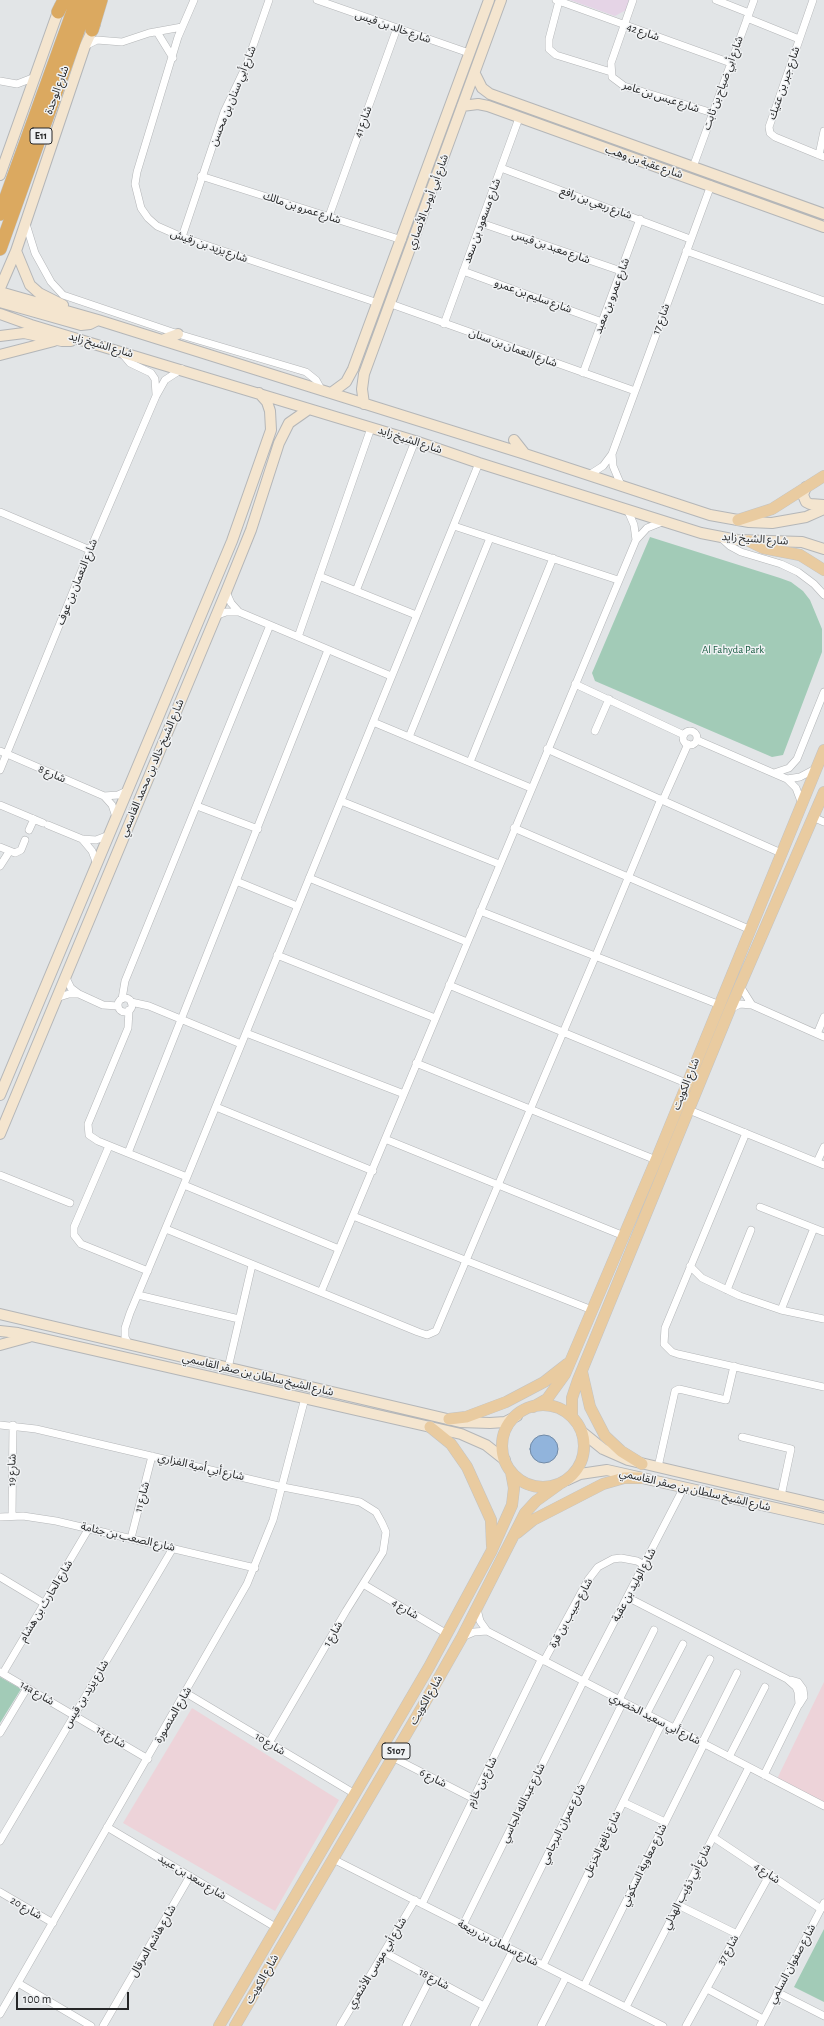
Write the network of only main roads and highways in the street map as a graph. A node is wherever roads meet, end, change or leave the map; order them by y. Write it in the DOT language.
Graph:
graph roads {
  1 [pos="77,0"];
  2 [pos="89,0"];
  3 [pos="101,0"];
  4 [pos="76,20"];
  5 [pos="92,30"];
  6 [pos="0,214"];
  7 [pos="0,249"];
  8 [pos="824,476"];
  9 [pos="738,520"];
  10 [pos="749,541"];
  11 [pos="824,570"];
  12 [pos="824,752"];
  13 [pos="824,792"];
  14 [pos="725,1007"];
  15 [pos="705,1040"];
  16 [pos="706,1070"];
  17 [pos="571,1359"];
  18 [pos="581,1371"];
  19 [pos="533,1407"];
  20 [pos="572,1417"];
  21 [pos="449,1420"];
  22 [pos="430,1427"];
  23 [pos="642,1464"];
  24 [pos="511,1472"];
  25 [pos="642,1478"];
  26 [pos="564,1482"];
  27 [pos="511,1542"];
  28 [pos="491,1552"];
  29 [pos="429,1667"];
  30 [pos="424,1704"];
  31 [pos="219,2026"];
  32 [pos="235,2026"];
  1 -- 4 [label="highway, شارع الوحدة / E11"];
  2 -- 4 [label="highway, شارع الوحدة / E11"];
  3 -- 5 [label="highway"];
  4 -- 6 [label="highway, شارع الوحدة / E11"];
  4 -- 7 [label="highway, شارع الوحدة / E11"];
  8 -- 9 [label="main road"];
  10 -- 11 [label="main road"];
  12 -- 14 [label="main road, شارع الكويت"];
  13 -- 14 [label="main road, شارع الكويت"];
  14 -- 15 [label="main road, شارع الكويت"];
  14 -- 16 [label="main road, شارع الكويت"];
  15 -- 16 [label="main road"];
  15 -- 17 [label="main road, شارع الكويت"];
  16 -- 18 [label="main road, شارع الكويت"];
  17 -- 19 [label="main road, شارع الكويت"];
  17 -- 21 [label="main road"];
  18 -- 20 [label="main road, شارع الكويت"];
  18 -- 23 [label="main road"];
  19 -- 20 [label="main road"];
  19 -- 24 [label="main road"];
  20 -- 26 [label="main road"];
  22 -- 28 [label="main road"];
  24 -- 26 [label="main road"];
  24 -- 28 [label="main road, شارع الكويت / S107"];
  25 -- 27 [label="main road"];
  26 -- 27 [label="main road, شارع الكويت / S107"];
  27 -- 30 [label="main road, شارع الكويت / S107"];
  28 -- 29 [label="main road, شارع الكويت / S107"];
  29 -- 30 [label="main road"];
  29 -- 31 [label="main road, شارع الكويت / S107"];
  30 -- 32 [label="main road, شارع الكويت / S107"];
}
